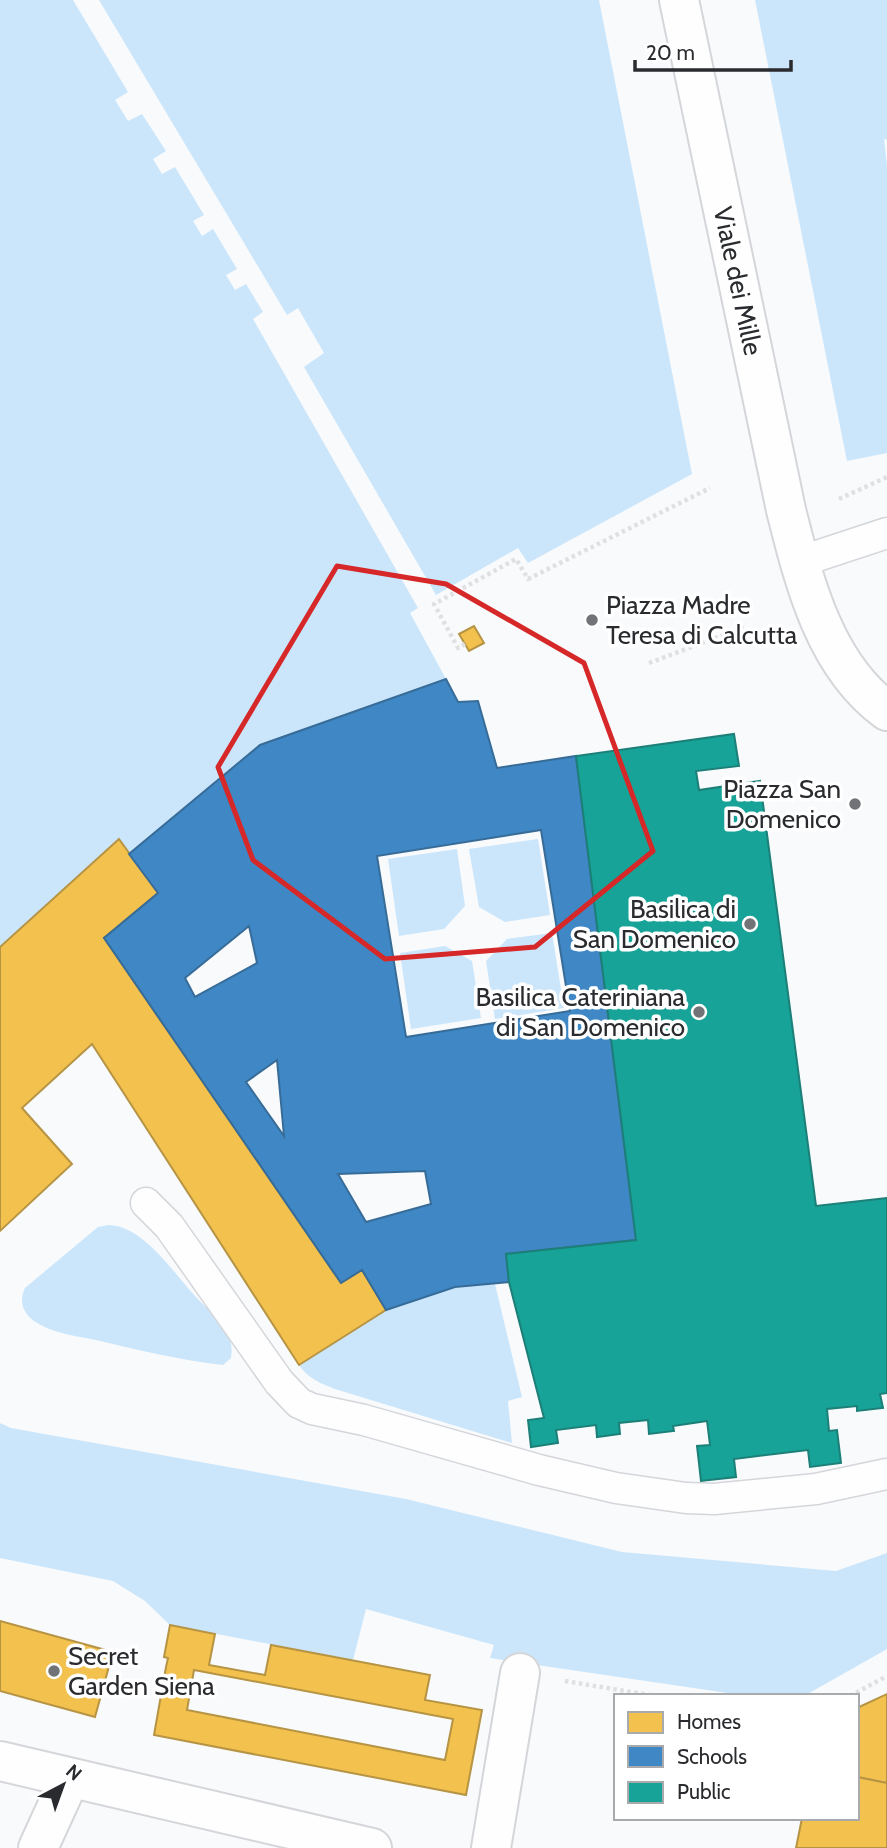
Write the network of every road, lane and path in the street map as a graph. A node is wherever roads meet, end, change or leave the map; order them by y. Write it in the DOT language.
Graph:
graph roads {
  1 [pos="678,0"];
  2 [pos="887,477"];
  3 [pos="710,488"];
  4 [pos="839,499"];
  5 [pos="887,533"];
  6 [pos="799,562"];
  7 [pos="747,626"];
  8 [pos="465,644"];
  9 [pos="649,663"];
  10 [pos="887,710"];
  11 [pos="146,1203"];
  12 [pos="887,1474"];
  13 [pos="520,1673"];
  14 [pos="887,1676"];
  15 [pos="643,1694"];
  16 [pos="854,1694"];
  17 [pos="0,1761"];
  18 [pos="70,1778"];
  19 [pos="38,1848"];
  20 [pos="372,1848"];
  21 [pos="491,1848"];
  1 -- 6 [label="street, Viale dei Mille"];
  2 -- 4 [label="path"];
  3 -- 8 [label="path"];
  5 -- 6 [label="lane"];
  6 -- 10 [label="street, Viale dei Mille"];
  7 -- 9 [label="path"];
  11 -- 12 [label="lane"];
  13 -- 15 [label="path"];
  13 -- 21 [label="street"];
  14 -- 16 [label="path"];
  17 -- 18 [label="street"];
  18 -- 19 [label="street"];
  18 -- 20 [label="street"];
}
